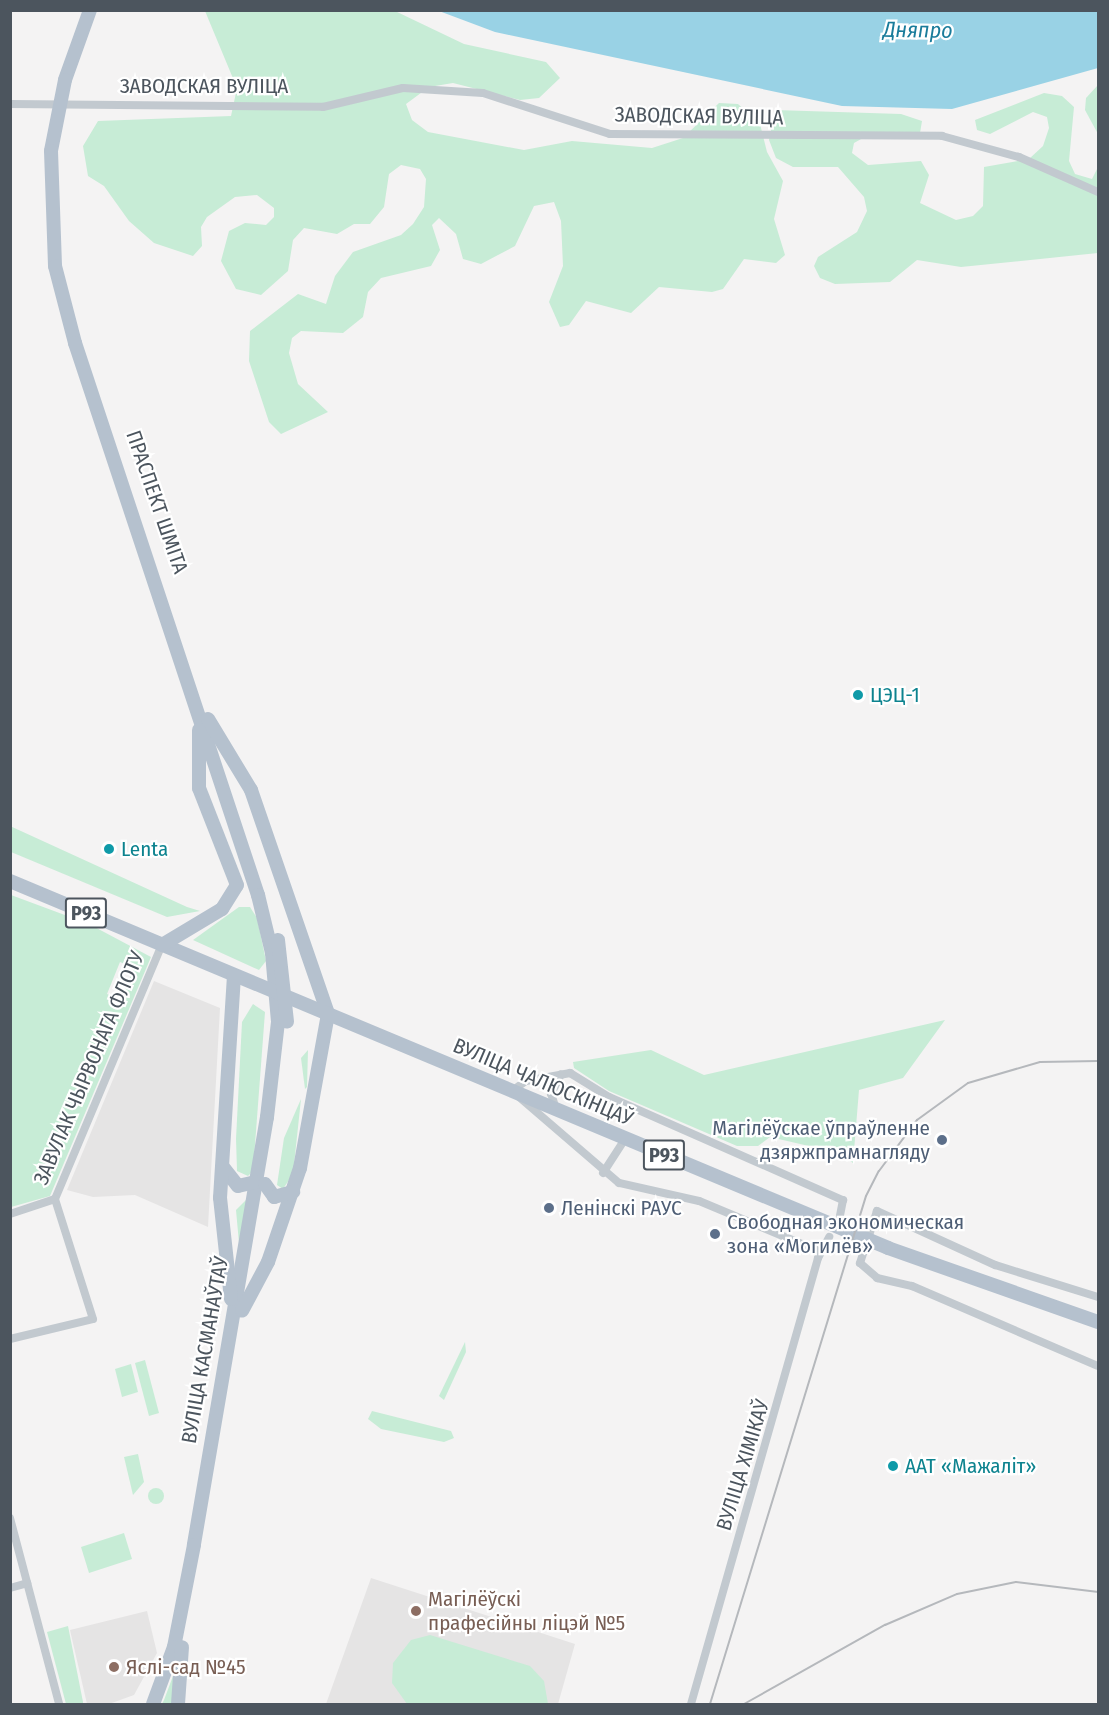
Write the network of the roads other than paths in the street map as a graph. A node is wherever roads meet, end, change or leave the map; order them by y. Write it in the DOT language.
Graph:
graph roads {
  1 [pos="90,10"];
  2 [pos="99,10"];
  3 [pos="69,81"];
  4 [pos="10,104"];
  5 [pos="1098,192"];
  6 [pos="203,719"];
  7 [pos="10,880"];
  8 [pos="162,945"];
  9 [pos="234,975"];
  10 [pos="282,999"];
  11 [pos="328,1014"];
  12 [pos="561,1074"];
  13 [pos="512,1091"];
  14 [pos="556,1110"];
  15 [pos="625,1139"];
  16 [pos="222,1165"];
  17 [pos="603,1173"];
  18 [pos="260,1183"];
  19 [pos="293,1192"];
  20 [pos="55,1199"];
  21 [pos="10,1214"];
  22 [pos="840,1216"];
  23 [pos="829,1237"];
  24 [pos="821,1252"];
  25 [pos="1098,1297"];
  26 [pos="238,1310"];
  27 [pos="1098,1322"];
  28 [pos="10,1339"];
  29 [pos="1098,1357"];
  30 [pos="1086,1360"];
  31 [pos="1098,1366"];
  32 [pos="202,1515"];
  33 [pos="10,1518"];
  34 [pos="27,1583"];
  35 [pos="10,1587"];
  36 [pos="59,1704"];
  37 [pos="153,1704"];
  38 [pos="178,1704"];
  39 [pos="691,1704"];
  1 -- 3 [label="main road, ПРАСПЕКТ ШМІТА"];
  2 -- 3 [label="main road, ПРАСПЕКТ ШМІТА"];
  3 -- 6 [label="main road, ПРАСПЕКТ ШМІТА"];
  4 -- 5 [label="street, ЗАВОДСКАЯ ВУЛІЦА"];
  6 -- 8 [label="main road"];
  6 -- 10 [label="main road, ПРАСПЕКТ ШМІТА"];
  6 -- 11 [label="main road"];
  7 -- 8 [label="main road, ВУЛІЦА ЧАЛЮСКІНЦАЎ / Р93"];
  8 -- 9 [label="main road, ВУЛІЦА ЧАЛЮСКІНЦАЎ / Р93"];
  8 -- 20 [label="street, ЗАВУЛАК ЧЫРВОНАГА ФЛОТУ"];
  9 -- 11 [label="main road, ВУЛІЦА ЧАЛЮСКІНЦАЎ / Р93"];
  9 -- 16 [label="main road"];
  10 -- 18 [label="main road, ВУЛІЦА КАСМАНАЎТАЎ"];
  11 -- 13 [label="main road, ВУЛІЦА ЧАЛЮСКІНЦАЎ / Р93"];
  11 -- 19 [label="main road"];
  12 -- 13 [label="street"];
  12 -- 14 [label="street"];
  12 -- 22 [label="street"];
  13 -- 14 [label="main road, ВУЛІЦА ЧАЛЮСКІНЦАЎ / Р93"];
  13 -- 17 [label="street"];
  14 -- 15 [label="main road, ВУЛІЦА ЧАЛЮСКІНЦАЎ / Р93"];
  15 -- 17 [label="street"];
  15 -- 27 [label="main road, ВУЛІЦА ЧАЛЮСКІНЦАЎ / Р93"];
  16 -- 18 [label="main road"];
  16 -- 26 [label="main road"];
  17 -- 24 [label="street"];
  18 -- 19 [label="main road"];
  18 -- 26 [label="main road, ВУЛІЦА КАСМАНАЎТАЎ"];
  19 -- 26 [label="main road"];
  20 -- 21 [label="street, ЗАВУЛАК ЧЫРВОНАГА ФЛОТУ"];
  20 -- 28 [label="street"];
  23 -- 24 [label="street, ВУЛІЦА ХІМІКАЎ"];
  24 -- 39 [label="street, ВУЛІЦА ХІМІКАЎ"];
  25 -- 30 [label="street"];
  26 -- 32 [label="main road, ВУЛІЦА КАСМАНАЎТАЎ"];
  29 -- 30 [label="street"];
  30 -- 31 [label="street"];
  32 -- 37 [label="main road, ВУЛІЦА КАСМАНАЎТАЎ"];
  32 -- 38 [label="main road, ВУЛІЦА КАСМАНАЎТАЎ"];
  33 -- 34 [label="street"];
  34 -- 35 [label="street"];
  34 -- 36 [label="street"];
}
